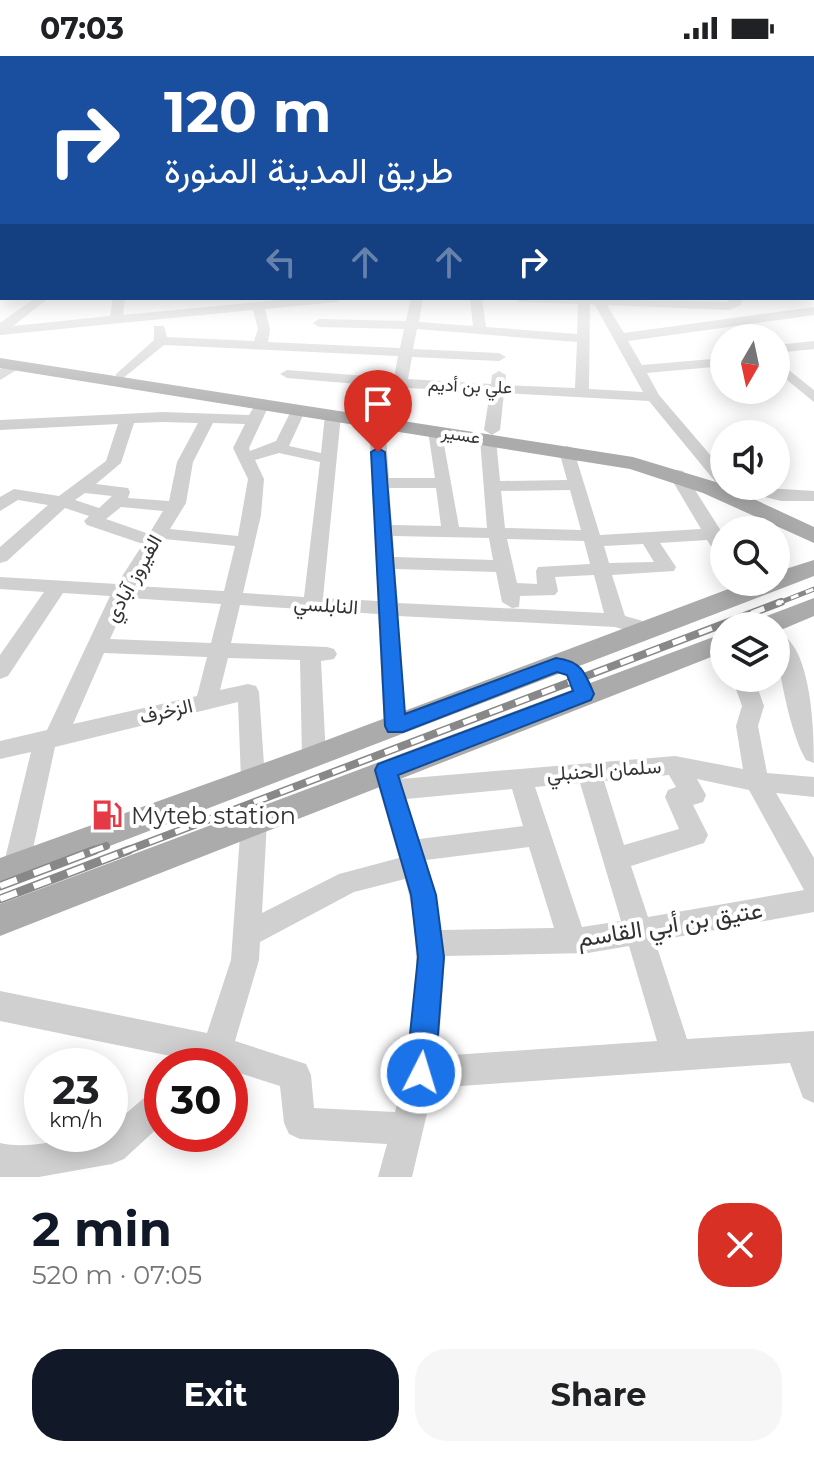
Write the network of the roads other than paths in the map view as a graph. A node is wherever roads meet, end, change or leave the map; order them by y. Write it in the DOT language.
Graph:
graph roads {
  1 [pos="112,321"];
  2 [pos="158,321"];
  3 [pos="262,321"];
  4 [pos="413,321"];
  5 [pos="479,321"];
  6 [pos="589,321"];
  7 [pos="608,321"];
  8 [pos="742,321"];
  9 [pos="319,323"];
  10 [pos="730,323"];
  11 [pos="527,324"];
  12 [pos="412,325"];
  13 [pos="0,330"];
  14 [pos="480,331"];
  15 [pos="499,332"];
  16 [pos="619,338"];
  17 [pos="585,339"];
  18 [pos="161,341"];
  19 [pos="814,345"];
  20 [pos="260,346"];
  21 [pos="790,348"];
  22 [pos="307,349"];
  23 [pos="406,355"];
  24 [pos="499,357"];
  25 [pos="710,363"];
  26 [pos="4,365"];
  27 [pos="637,370"];
  28 [pos="287,374"];
  29 [pos="122,375"];
  30 [pos="790,377"];
  31 [pos="814,382"];
  32 [pos="399,383"];
  33 [pos="798,384"];
  34 [pos="499,387"];
  35 [pos="582,393"];
  36 [pos="653,397"];
  37 [pos="814,398"];
  38 [pos="261,407"];
  39 [pos="299,409"];
  40 [pos="333,415"];
  41 [pos="128,418"];
  42 [pos="208,419"];
  43 [pos="385,419"];
  44 [pos="0,425"];
  45 [pos="436,431"];
  46 [pos="490,434"];
  47 [pos="281,448"];
  48 [pos="567,451"];
  49 [pos="245,457"];
  50 [pos="330,459"];
  51 [pos="710,463"];
  52 [pos="677,475"];
  53 [pos="710,477"];
  54 [pos="380,483"];
  55 [pos="445,483"];
  56 [pos="577,485"];
  57 [pos="492,486"];
  58 [pos="81,487"];
  59 [pos="790,496"];
  60 [pos="814,496"];
  61 [pos="762,500"];
  62 [pos="62,502"];
  63 [pos="117,502"];
  64 [pos="0,506"];
  65 [pos="174,507"];
  66 [pos="102,514"];
  67 [pos="814,526"];
  68 [pos="710,528"];
  69 [pos="382,530"];
  70 [pos="451,531"];
  71 [pos="496,531"];
  72 [pos="710,534"];
  73 [pos="814,536"];
  74 [pos="156,537"];
  75 [pos="648,538"];
  76 [pos="592,539"];
  77 [pos="245,542"];
  78 [pos="2,550"];
  79 [pos="384,563"];
  80 [pos="504,566"];
  81 [pos="814,568"];
  82 [pos="600,571"];
  83 [pos="790,575"];
  84 [pos="0,583"];
  85 [pos="58,587"];
  86 [pos="509,589"];
  87 [pos="122,591"];
  88 [pos="731,596"];
  89 [pos="232,599"];
  90 [pos="313,604"];
  91 [pos="814,606"];
  92 [pos="386,609"];
  93 [pos="790,616"];
  94 [pos="516,617"];
  95 [pos="616,620"];
  96 [pos="650,630"];
  97 [pos="97,646"];
  98 [pos="710,647"];
  99 [pos="219,650"];
  100 [pos="790,660"];
  101 [pos="556,665"];
  102 [pos="0,671"];
  103 [pos="748,692"];
  104 [pos="584,694"];
  105 [pos="207,701"];
  106 [pos="395,726"];
  107 [pos="50,739"];
  108 [pos="0,750"];
  109 [pos="814,754"];
  110 [pos="314,757"];
  111 [pos="675,765"];
  112 [pos="589,772"];
  113 [pos="520,777"];
  114 [pos="253,779"];
  115 [pos="389,780"];
  116 [pos="757,782"];
  117 [pos="814,787"];
  118 [pos="254,821"];
  119 [pos="539,835"];
  120 [pos="413,858"];
  121 [pos="616,859"];
  122 [pos="8,870"];
  123 [pos="814,883"];
  124 [pos="814,900"];
  125 [pos="0,920"];
  126 [pos="638,929"];
  127 [pos="247,935"];
  128 [pos="572,940"];
  129 [pos="429,943"];
  130 [pos="0,1006"];
  131 [pos="807,1047"];
  132 [pos="174,1048"];
  133 [pos="214,1048"];
  134 [pos="677,1056"];
  135 [pos="248,1065"];
  136 [pos="421,1073"];
  137 [pos="814,1087"];
  138 [pos="144,1119"];
  139 [pos="407,1129"];
  140 [pos="0,1160"];
  141 [pos="395,1177"];
  1 -- 13 [label="street"];
  2 -- 18 [label="street"];
  3 -- 20 [label="street"];
  4 -- 12 [label="street"];
  5 -- 14 [label="street"];
  6 -- 17 [label="street"];
  7 -- 16 [label="street"];
  8 -- 10 [label="street"];
  9 -- 12 [label="street"];
  9 -- 22 [label="street"];
  10 -- 16 [label="street"];
  11 -- 15 [label="street"];
  11 -- 17 [label="street"];
  12 -- 14 [label="street"];
  12 -- 23 [label="street"];
  14 -- 15 [label="street"];
  15 -- 24 [label="street"];
  16 -- 27 [label="street"];
  17 -- 35 [label="street"];
  18 -- 20 [label="street"];
  18 -- 29 [label="street"];
  19 -- 21 [label="street"];
  20 -- 22 [label="street"];
  22 -- 23 [label="street"];
  22 -- 28 [label="street"];
  23 -- 24 [label="street"];
  23 -- 32 [label="street"];
  24 -- 34 [label="street"];
  25 -- 27 [label="street"];
  26 -- 29 [label="main road, عسير"];
  26 -- 38 [label="main road, عسير"];
  27 -- 36 [label="street"];
  28 -- 32 [label="street, علي بن أديم"];
  28 -- 38 [label="street"];
  29 -- 38 [label="main road, عسير"];
  30 -- 33 [label="street"];
  31 -- 33 [label="street"];
  32 -- 34 [label="street, علي بن أديم"];
  32 -- 43 [label="street"];
  33 -- 37 [label="street"];
  34 -- 35 [label="street, علي بن أديم"];
  34 -- 46 [label="street"];
  35 -- 36 [label="street, علي بن أديم"];
  36 -- 51 [label="street"];
  38 -- 39 [label="main road, عسير"];
  38 -- 42 [label="street"];
  38 -- 43 [label="main road, عسير"];
  38 -- 49 [label="street"];
  39 -- 40 [label="main road, عسير"];
  39 -- 47 [label="street"];
  40 -- 43 [label="main road, عسير"];
  40 -- 50 [label="street"];
  41 -- 42 [label="street"];
  41 -- 44 [label="street"];
  41 -- 58 [label="street"];
  42 -- 65 [label="street, الفيروز آبادي"];
  43 -- 45 [label="main road, عسير"];
  43 -- 46 [label="main road, عسير"];
  43 -- 54 [label="street"];
  45 -- 46 [label="main road, عسير"];
  45 -- 55 [label="street"];
  46 -- 48 [label="main road, عسير"];
  46 -- 53 [label="main road, عسير"];
  46 -- 57 [label="street"];
  47 -- 49 [label="street"];
  47 -- 50 [label="street"];
  48 -- 52 [label="main road, عسير"];
  48 -- 56 [label="street"];
  49 -- 77 [label="street"];
  50 -- 90 [label="street"];
  52 -- 68 [label="street"];
  52 -- 73 [label="main road, عسير"];
  54 -- 55 [label="street"];
  54 -- 69 [label="street"];
  55 -- 70 [label="street"];
  56 -- 57 [label="street"];
  56 -- 76 [label="street"];
  57 -- 71 [label="street"];
  58 -- 62 [label="street"];
  58 -- 63 [label="street"];
  59 -- 60 [label="street"];
  61 -- 67 [label="main road, عسير"];
  62 -- 64 [label="street"];
  62 -- 66 [label="street"];
  62 -- 78 [label="street"];
  63 -- 65 [label="street"];
  63 -- 66 [label="street"];
  65 -- 74 [label="street, الفيروز آبادي"];
  66 -- 74 [label="street"];
  69 -- 70 [label="street"];
  69 -- 79 [label="street"];
  70 -- 71 [label="street"];
  71 -- 76 [label="street"];
  71 -- 80 [label="street"];
  72 -- 75 [label="street"];
  74 -- 77 [label="street"];
  74 -- 87 [label="street, الفيروز آبادي"];
  75 -- 76 [label="street"];
  75 -- 82 [label="street"];
  76 -- 82 [label="street"];
  77 -- 89 [label="street"];
  79 -- 80 [label="street"];
  79 -- 92 [label="street"];
  80 -- 86 [label="street"];
  81 -- 83 [label="main road"];
  82 -- 86 [label="street"];
  82 -- 95 [label="street"];
  84 -- 85 [label="street, النابلسي"];
  85 -- 87 [label="street, النابلسي"];
  85 -- 102 [label="street"];
  86 -- 94 [label="street"];
  87 -- 89 [label="street, النابلسي"];
  87 -- 97 [label="street, الفيروز آبادي"];
  88 -- 96 [label="main road"];
  89 -- 90 [label="street, النابلسي"];
  89 -- 99 [label="street"];
  90 -- 92 [label="street, النابلسي"];
  91 -- 93 [label="main road"];
  92 -- 94 [label="street, النابلسي"];
  92 -- 106 [label="street"];
  94 -- 95 [label="street, النابلسي"];
  95 -- 96 [label="street, النابلسي"];
  96 -- 101 [label="main road"];
  97 -- 99 [label="street"];
  97 -- 107 [label="street, الفيروز آبادي"];
  98 -- 104 [label="main road"];
  99 -- 105 [label="street"];
  99 -- 110 [label="street"];
  100 -- 109 [label="street"];
  101 -- 104 [label="main road"];
  101 -- 106 [label="main road"];
  103 -- 116 [label="street"];
  104 -- 115 [label="main road"];
  105 -- 107 [label="street, الزخرف"];
  105 -- 114 [label="street, الزخرف"];
  106 -- 110 [label="main road"];
  107 -- 108 [label="street, الزخرف"];
  107 -- 122 [label="street, الفيروز آبادي"];
  110 -- 114 [label="main road"];
  111 -- 112 [label="street, سلمان الحنبلي"];
  111 -- 116 [label="street, سلمان الحنبلي"];
  111 -- 121 [label="street"];
  112 -- 113 [label="street, سلمان الحنبلي"];
  112 -- 121 [label="street"];
  113 -- 115 [label="street, سلمان الحنبلي"];
  113 -- 119 [label="street"];
  114 -- 122 [label="main road"];
  115 -- 118 [label="main road"];
  115 -- 120 [label="street"];
  116 -- 117 [label="street, سلمان الحنبلي"];
  116 -- 123 [label="street"];
  118 -- 125 [label="main road"];
  118 -- 127 [label="street"];
  119 -- 120 [label="street"];
  119 -- 128 [label="street"];
  120 -- 127 [label="street"];
  120 -- 129 [label="street"];
  121 -- 126 [label="street"];
  124 -- 126 [label="street, عتيق بن أبي القاسم"];
  126 -- 128 [label="street, عتيق بن أبي القاسم"];
  126 -- 134 [label="street"];
  127 -- 133 [label="street"];
  128 -- 129 [label="street, عتيق بن أبي القاسم"];
  129 -- 136 [label="street"];
  130 -- 132 [label="street"];
  131 -- 134 [label="street"];
  131 -- 137 [label="street"];
  134 -- 136 [label="street"];
  135 -- 139 [label="street"];
  136 -- 139 [label="street"];
  138 -- 140 [label="street"];
  139 -- 141 [label="street"];
}
